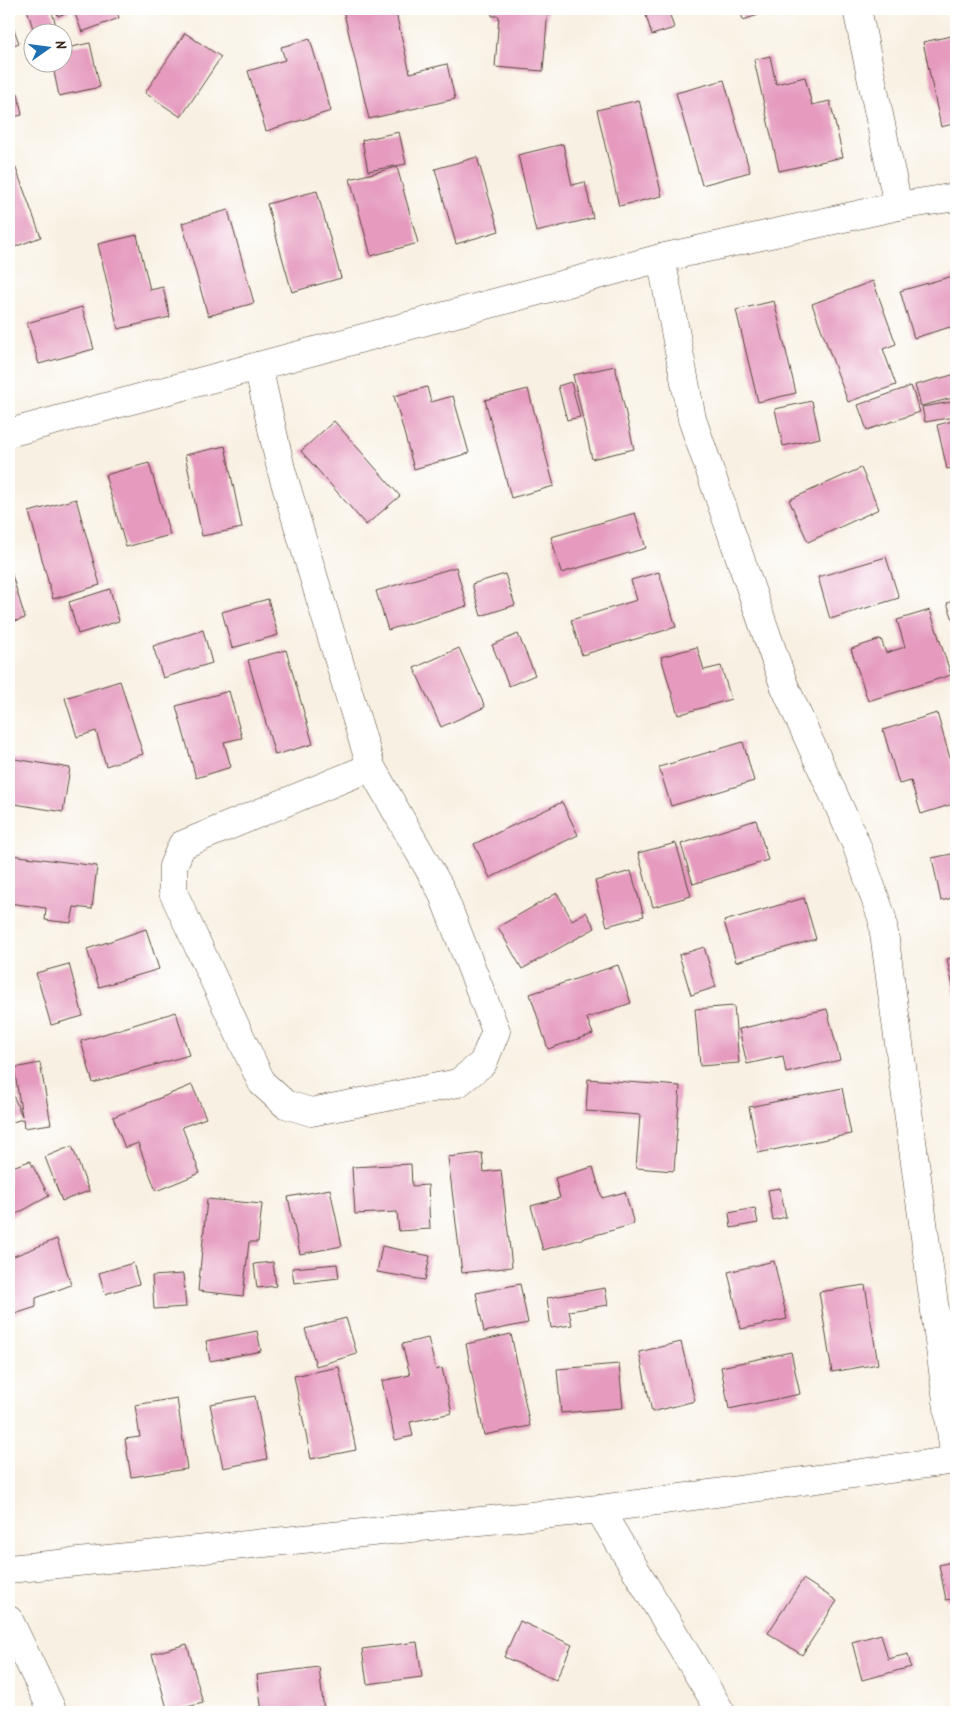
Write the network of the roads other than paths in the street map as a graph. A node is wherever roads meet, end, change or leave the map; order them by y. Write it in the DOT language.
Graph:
graph roads {
  1 [pos="857,9"];
  2 [pos="956,197"];
  3 [pos="898,206"];
  4 [pos="661,258"];
  5 [pos="258,366"];
  6 [pos="9,433"];
  7 [pos="371,767"];
  8 [pos="956,1460"];
  9 [pos="599,1509"];
  10 [pos="9,1569"];
  11 [pos="9,1620"];
  12 [pos="53,1712"];
  13 [pos="721,1712"];
  1 -- 3 [label="street"];
  2 -- 3 [label="street"];
  3 -- 4 [label="street"];
  4 -- 5 [label="street"];
  4 -- 8 [label="street"];
  5 -- 6 [label="street"];
  5 -- 7 [label="street"];
  7 -- 7 [label="street"];
  8 -- 9 [label="street"];
  9 -- 10 [label="street"];
  9 -- 13 [label="street"];
  11 -- 12 [label="street"];
}
